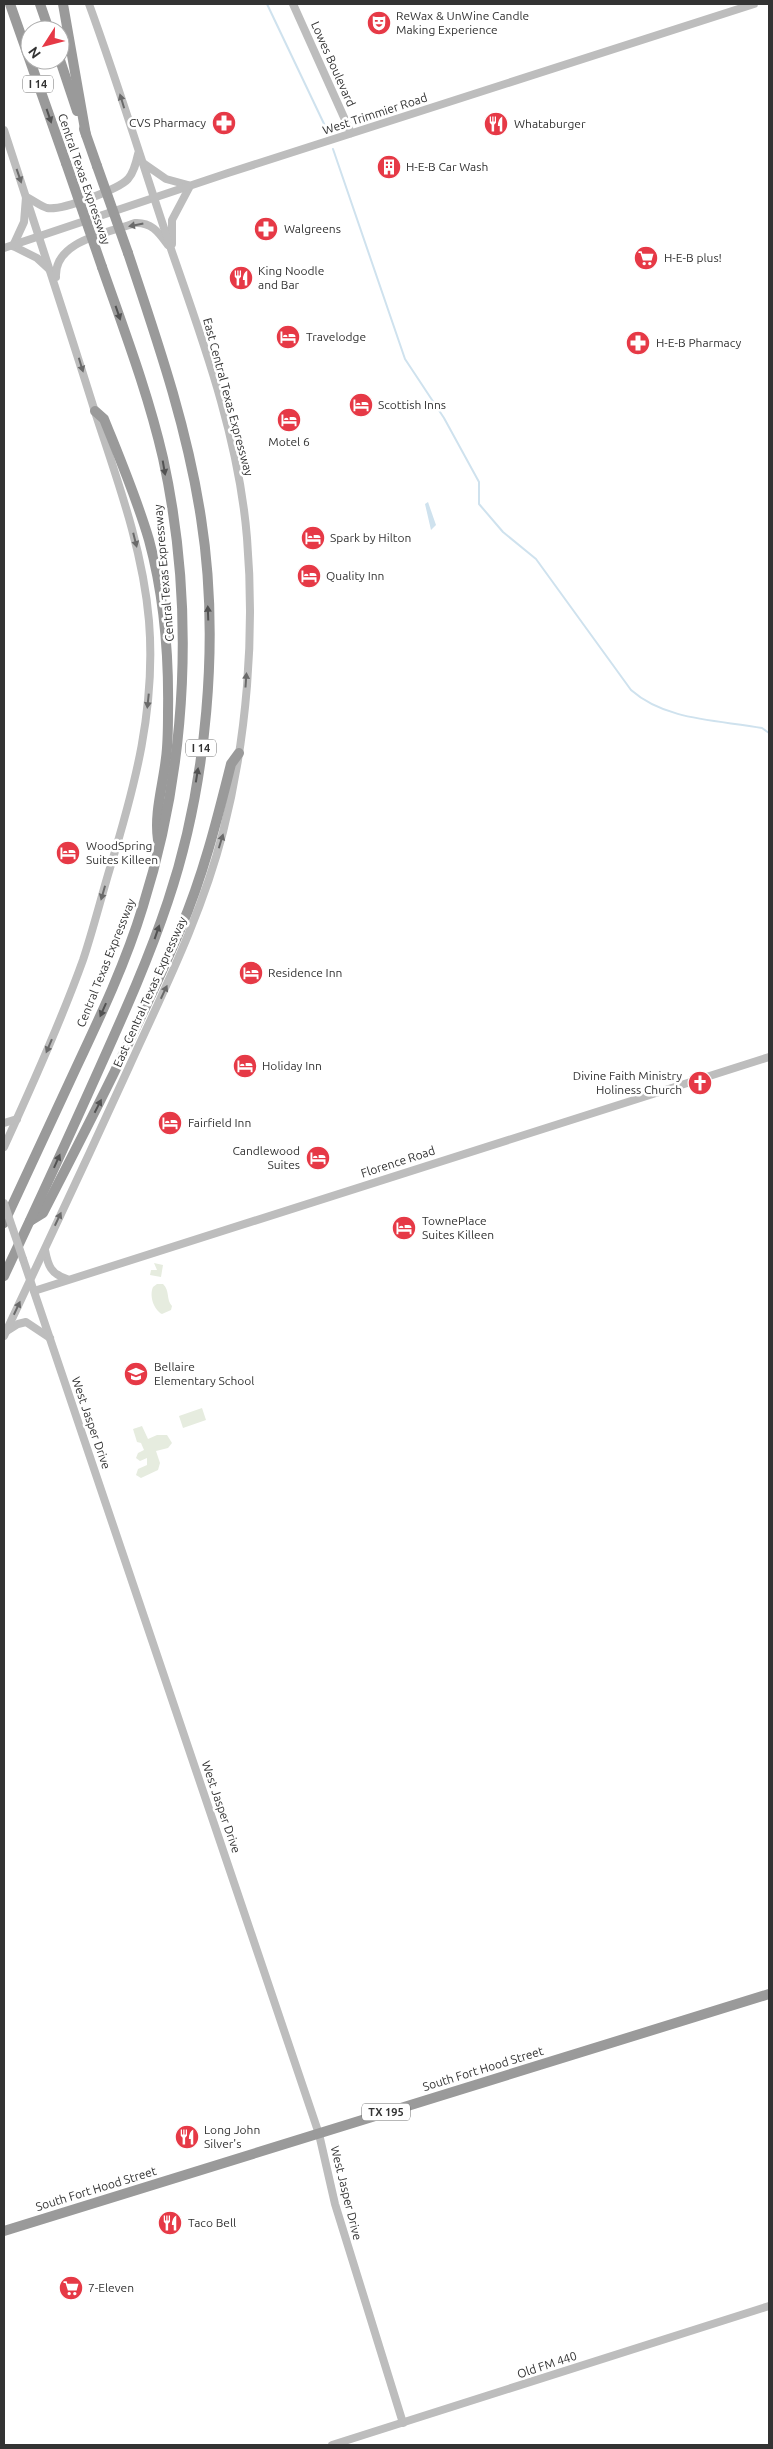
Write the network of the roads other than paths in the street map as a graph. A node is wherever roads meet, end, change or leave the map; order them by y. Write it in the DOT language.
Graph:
graph roads {
  1 [pos="4,4"];
  2 [pos="10,4"];
  3 [pos="40,4"];
  4 [pos="63,4"];
  5 [pos="90,4"];
  6 [pos="294,4"];
  7 [pos="754,4"];
  8 [pos="46,20"];
  9 [pos="19,29"];
  10 [pos="63,70"];
  11 [pos="4,130"];
  12 [pos="351,133"];
  13 [pos="86,135"];
  14 [pos="138,152"];
  15 [pos="141,162"];
  16 [pos="190,186"];
  17 [pos="26,197"];
  18 [pos="154,197"];
  19 [pos="40,236"];
  20 [pos="13,246"];
  21 [pos="4,248"];
  22 [pos="172,251"];
  23 [pos="52,273"];
  24 [pos="56,287"];
  25 [pos="95,411"];
  26 [pos="239,753"];
  27 [pos="159,849"];
  28 [pos="769,1057"];
  29 [pos="17,1119"];
  30 [pos="4,1123"];
  31 [pos="4,1147"];
  32 [pos="4,1203"];
  33 [pos="30,1221"];
  34 [pos="4,1223"];
  35 [pos="44,1250"];
  36 [pos="4,1276"];
  37 [pos="30,1279"];
  38 [pos="67,1279"];
  39 [pos="34,1290"];
  40 [pos="5,1334"];
  41 [pos="50,1338"];
  42 [pos="769,1994"];
  43 [pos="319,2134"];
  44 [pos="4,2231"];
  45 [pos="769,2306"];
  46 [pos="403,2423"];
  47 [pos="332,2445"];
  1 -- 9 [label="highway"];
  2 -- 9 [label="highway, Central Texas Expressway / I 14"];
  3 -- 8 [label="highway"];
  4 -- 13 [label="highway"];
  14 -- 5 [label="main road, East Central Texas Expressway, one-way"];
  6 -- 12 [label="main road, Lowes Boulevard"];
  7 -- 12 [label="main road, West Trimmier Road"];
  9 -- 27 [label="highway, Central Texas Expressway / I 14, one-way, bridge"];
  10 -- 13 [label="highway, Central Texas Expressway / I 14"];
  11 -- 17 [label="main road, one-way"];
  12 -- 16 [label="main road, West Trimmier Road"];
  33 -- 13 [label="highway, Central Texas Expressway / I 14, one-way, bridge"];
  14 -- 15 [label="main road, East Central Texas Expressway"];
  14 -- 17 [label="main road"];
  15 -- 16 [label="main road"];
  15 -- 18 [label="main road, East Central Texas Expressway"];
  16 -- 18 [label="main road, West Trimmier Road"];
  16 -- 22 [label="main road"];
  17 -- 19 [label="main road"];
  17 -- 20 [label="main road"];
  18 -- 19 [label="main road, West Trimmier Road"];
  18 -- 22 [label="main road, East Central Texas Expressway"];
  19 -- 20 [label="main road, West Trimmier Road"];
  19 -- 23 [label="main road"];
  20 -- 21 [label="main road, West Trimmier Road"];
  20 -- 23 [label="main road"];
  22 -- 24 [label="main road, one-way"];
  26 -- 22 [label="main road, East Central Texas Expressway, one-way"];
  23 -- 24 [label="main road"];
  24 -- 25 [label="main road, one-way"];
  25 -- 27 [label="highway"];
  25 -- 29 [label="main road, one-way"];
  33 -- 26 [label="highway, one-way"];
  35 -- 26 [label="main road, East Central Texas Expressway, one-way"];
  27 -- 34 [label="highway, Central Texas Expressway / I 14, one-way"];
  28 -- 38 [label="main road, Florence Road"];
  29 -- 30 [label="main road"];
  29 -- 31 [label="main road"];
  32 -- 37 [label="main road, West Jasper Drive, bridge"];
  33 -- 36 [label="highway, Central Texas Expressway / I 14"];
  35 -- 37 [label="main road, East Central Texas Expressway"];
  35 -- 38 [label="main road"];
  37 -- 39 [label="main road, West Jasper Drive"];
  40 -- 37 [label="main road, East Central Texas Expressway, one-way"];
  38 -- 39 [label="main road, Florence Road"];
  39 -- 41 [label="main road, West Jasper Drive"];
  40 -- 41 [label="main road"];
  41 -- 43 [label="main road, West Jasper Drive"];
  42 -- 43 [label="highway, South Fort Hood Street / TX 195"];
  43 -- 44 [label="highway, South Fort Hood Street / TX 195"];
  43 -- 46 [label="main road, West Jasper Drive"];
  45 -- 46 [label="main road, Old FM 440"];
  46 -- 47 [label="main road, Old FM 440"];
}
